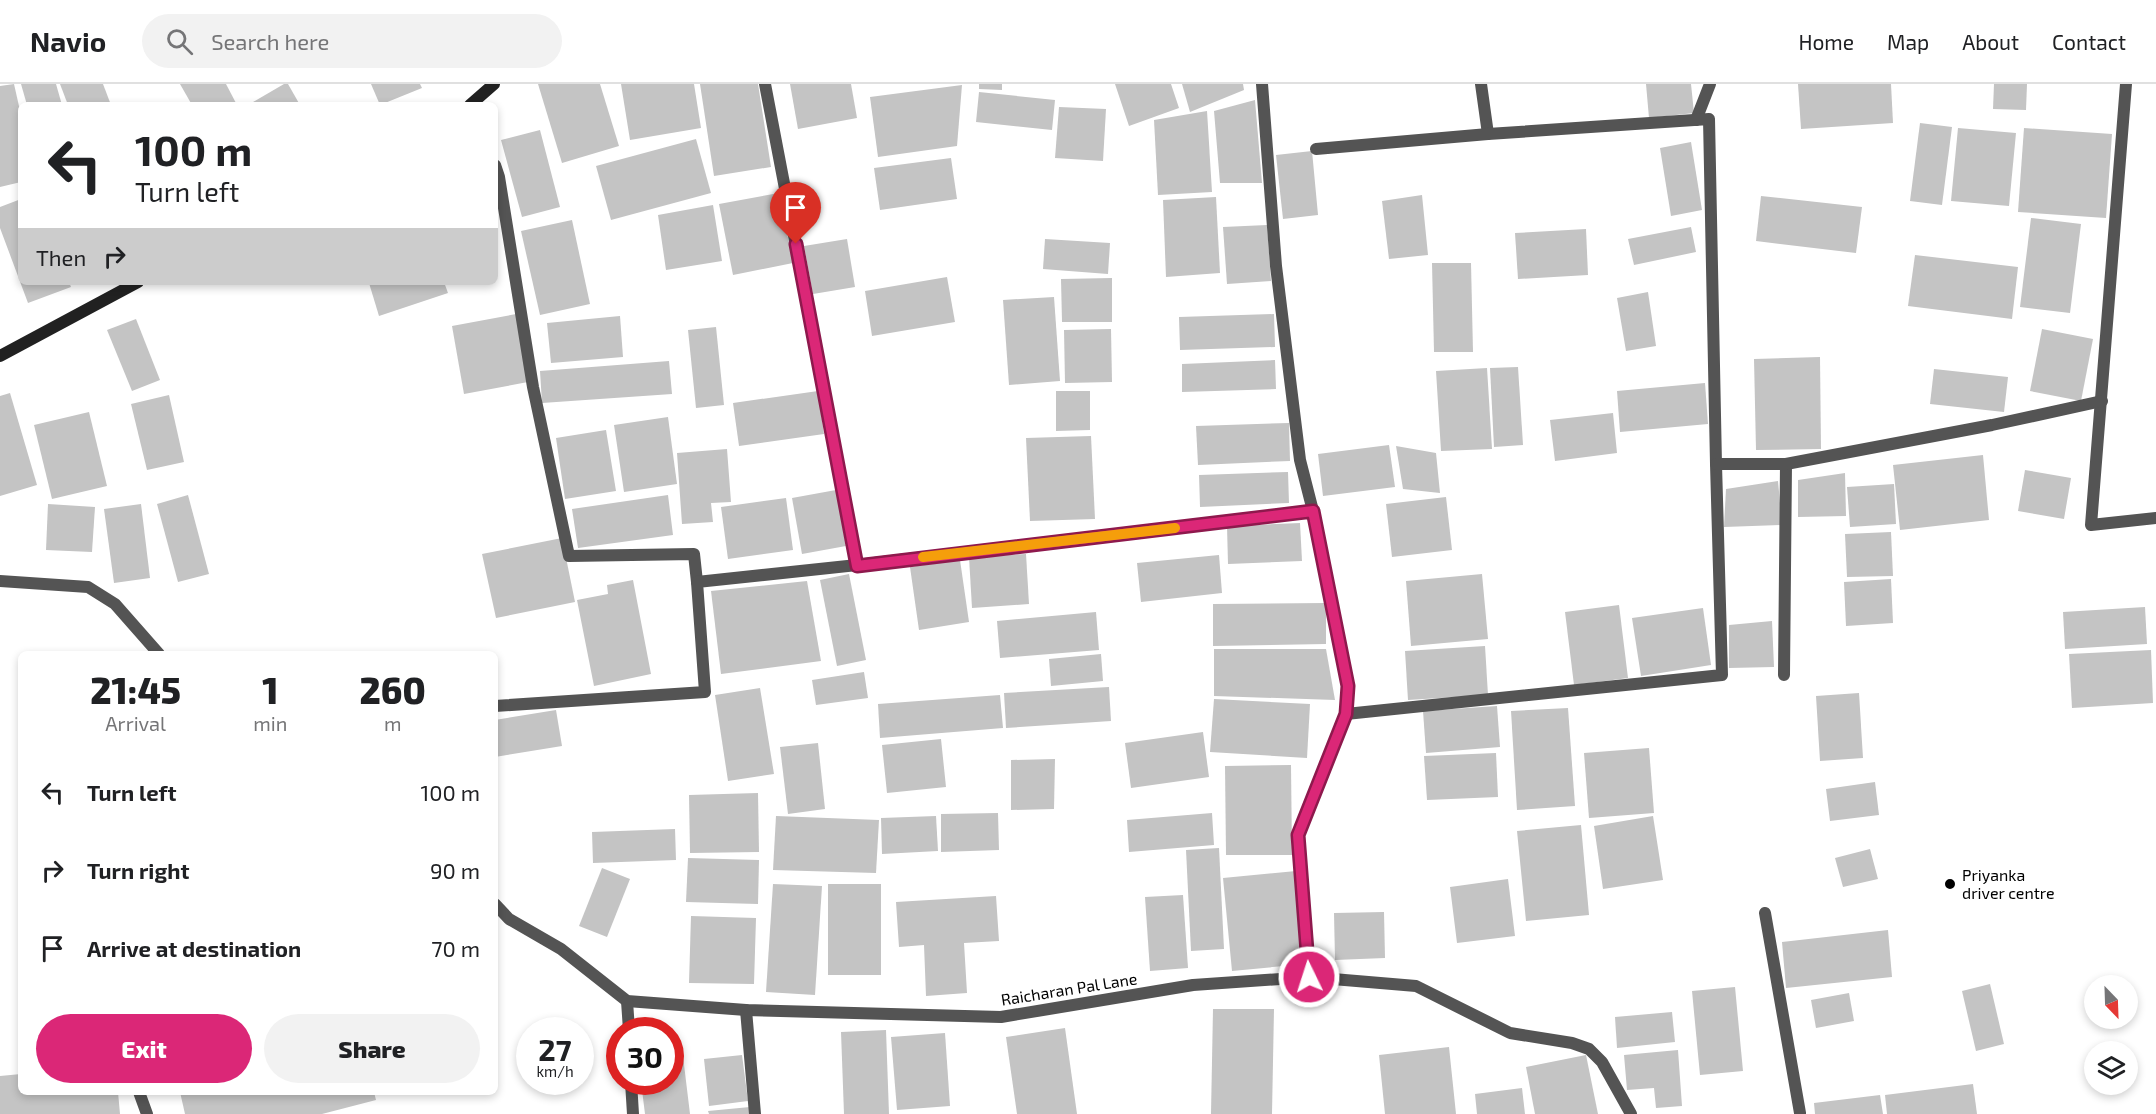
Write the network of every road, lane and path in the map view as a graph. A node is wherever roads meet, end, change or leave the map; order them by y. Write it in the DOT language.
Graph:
graph roads {
  1 [pos="487,84"];
  2 [pos="494,84"];
  3 [pos="765,84"];
  4 [pos="1262,84"];
  5 [pos="1481,84"];
  6 [pos="1710,84"];
  7 [pos="2126,84"];
  8 [pos="475,102"];
  9 [pos="476,102"];
  10 [pos="1696,120"];
  11 [pos="1488,134"];
  12 [pos="1316,149"];
  13 [pos="498,174"];
  14 [pos="132,285"];
  15 [pos="0,356"];
  16 [pos="2102,401"];
  17 [pos="1716,464"];
  18 [pos="1786,464"];
  19 [pos="1313,511"];
  20 [pos="2156,518"];
  21 [pos="857,566"];
  22 [pos="0,581"];
  23 [pos="696,582"];
  24 [pos="156,651"];
  25 [pos="1784,675"];
  26 [pos="498,706"];
  27 [pos="1346,714"];
  28 [pos="498,907"];
  29 [pos="1765,913"];
  30 [pos="1309,977"];
  31 [pos="627,1001"];
  32 [pos="746,1010"];
  33 [pos="628,1017"];
  34 [pos="140,1095"];
  35 [pos="632,1095"];
  36 [pos="147,1114"];
  37 [pos="633,1114"];
  38 [pos="755,1114"];
  39 [pos="1631,1114"];
  40 [pos="1797,1114"];
  1 -- 8 [label="street"];
  2 -- 9 [label="street"];
  3 -- 21 [label="street"];
  4 -- 19 [label="street"];
  5 -- 11 [label="street"];
  6 -- 10 [label="street"];
  7 -- 16 [label="street"];
  10 -- 11 [label="street"];
  10 -- 17 [label="street"];
  11 -- 12 [label="street"];
  13 -- 23 [label="street"];
  14 -- 15 [label="street"];
  16 -- 18 [label="street"];
  16 -- 20 [label="street"];
  17 -- 18 [label="street"];
  17 -- 27 [label="street"];
  18 -- 25 [label="street"];
  19 -- 21 [label="street"];
  19 -- 27 [label="street"];
  21 -- 23 [label="street"];
  22 -- 24 [label="street"];
  23 -- 26 [label="street"];
  27 -- 30 [label="street"];
  28 -- 31 [label="street"];
  29 -- 40 [label="street"];
  30 -- 32 [label="street, Raicharan Pal Lane"];
  30 -- 39 [label="street, Raicharan Pal Lane"];
  31 -- 32 [label="street, Raicharan Pal Lane"];
  31 -- 33 [label="street"];
  32 -- 38 [label="street"];
  34 -- 36 [label="street"];
  35 -- 37 [label="street"];
}
